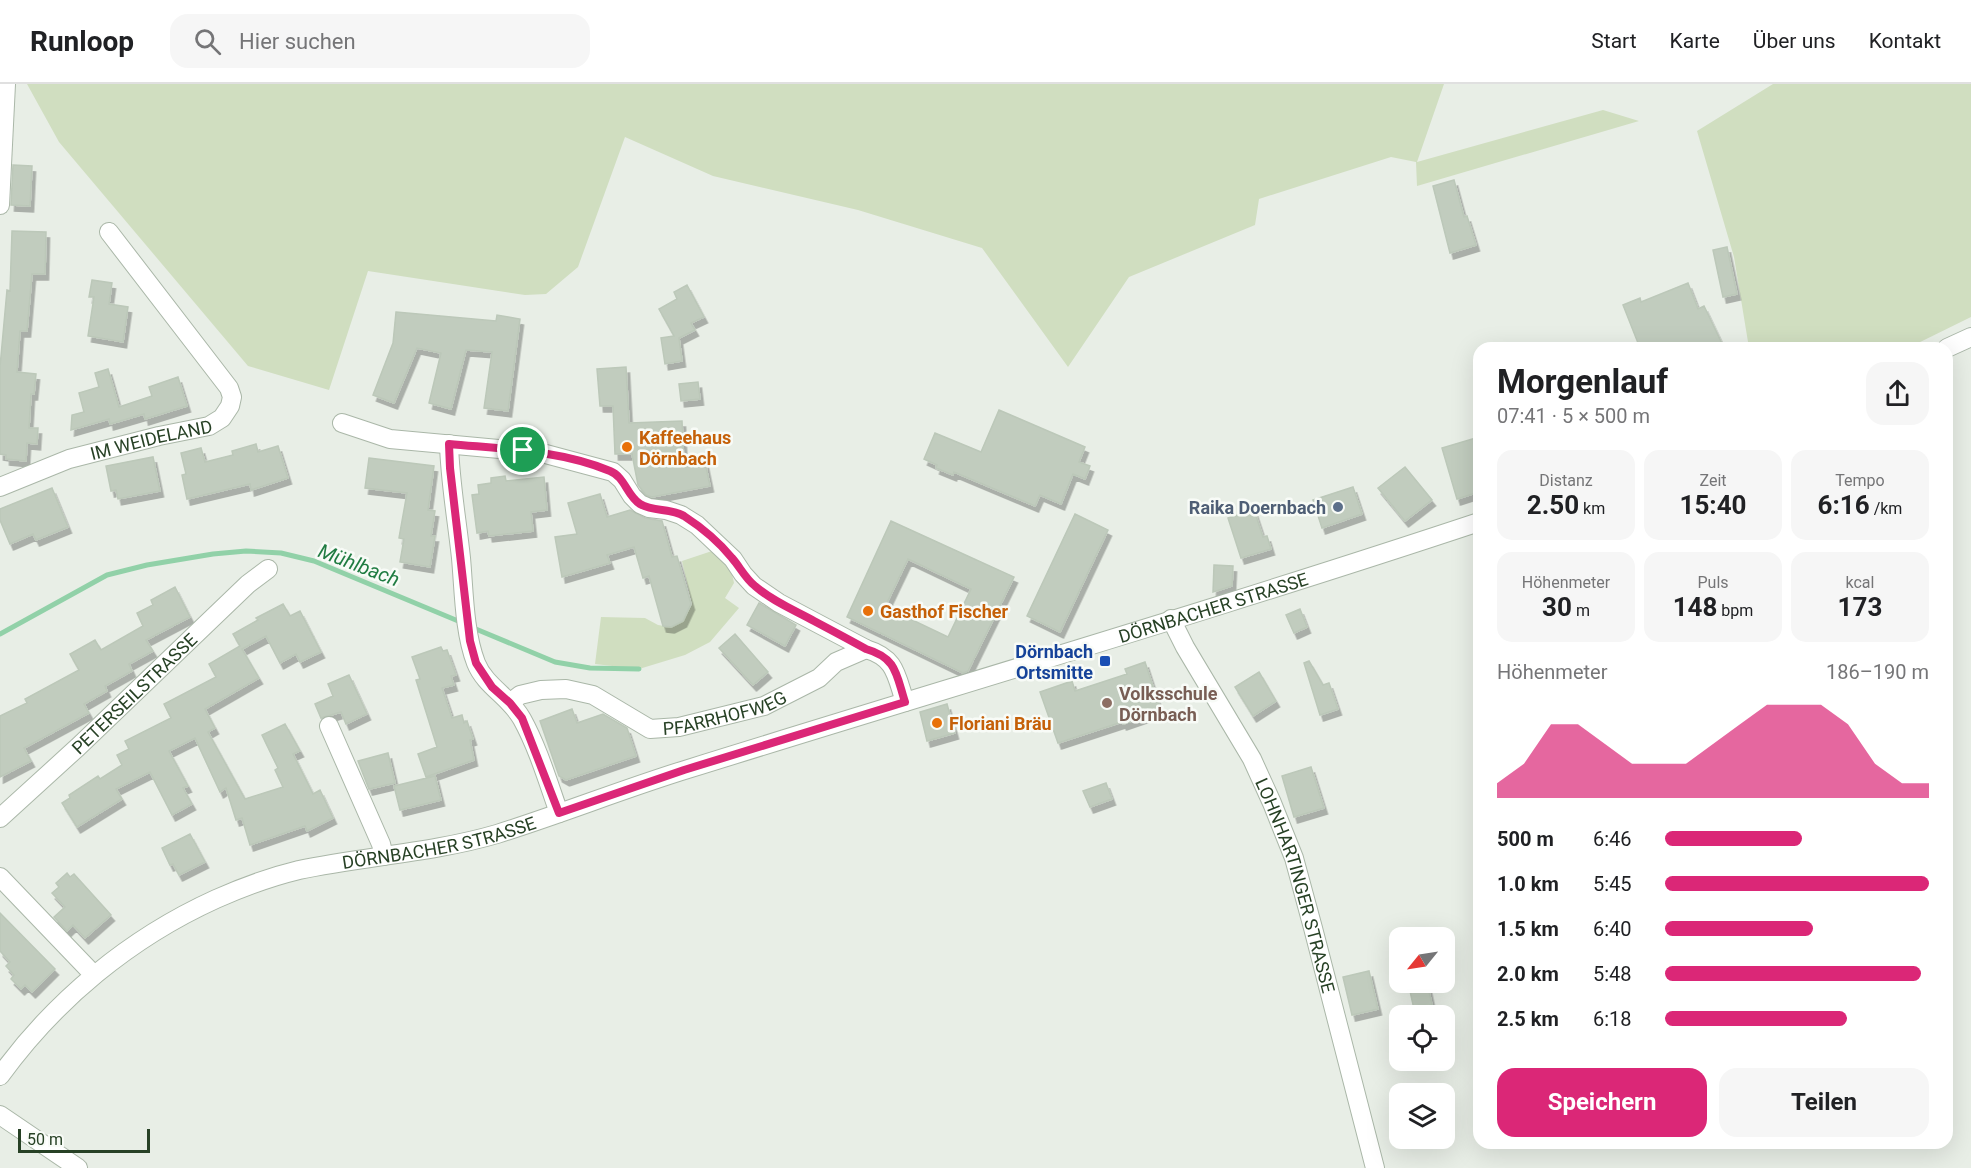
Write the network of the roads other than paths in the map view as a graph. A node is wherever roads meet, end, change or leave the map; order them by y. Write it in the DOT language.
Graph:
graph roads {
  1 [pos="6,84"];
  2 [pos="0,205"];
  3 [pos="109,232"];
  4 [pos="1971,337"];
  5 [pos="1953,345"];
  6 [pos="342,423"];
  7 [pos="449,444"];
  8 [pos="0,488"];
  9 [pos="1473,524"];
  10 [pos="268,569"];
  11 [pos="1171,619"];
  12 [pos="866,649"];
  13 [pos="905,702"];
  14 [pos="510,703"];
  15 [pos="329,726"];
  16 [pos="559,813"];
  17 [pos="0,818"];
  18 [pos="384,856"];
  19 [pos="0,877"];
  20 [pos="94,975"];
  21 [pos="0,1076"];
  22 [pos="0,1116"];
  23 [pos="78,1168"];
  24 [pos="1375,1168"];
  1 -- 2 [label="street"];
  3 -- 8 [label="street, IM WEIDELAND"];
  4 -- 5 [label="street"];
  6 -- 7 [label="street"];
  7 -- 12 [label="street"];
  7 -- 14 [label="street"];
  9 -- 11 [label="street, DÖRNBACHER STRASSE"];
  10 -- 17 [label="street, PETERSEILSTRASSE"];
  11 -- 13 [label="street, DÖRNBACHER STRASSE"];
  11 -- 24 [label="street, LOHNHARTINGER STRASSE"];
  12 -- 13 [label="street"];
  12 -- 14 [label="street, PFARRHOFWEG"];
  13 -- 16 [label="street, DÖRNBACHER STRASSE"];
  14 -- 16 [label="street"];
  15 -- 18 [label="street"];
  16 -- 18 [label="street, DÖRNBACHER STRASSE"];
  18 -- 20 [label="street, DÖRNBACHER STRASSE"];
  19 -- 20 [label="street"];
  20 -- 21 [label="street, DÖRNBACHER STRASSE"];
  22 -- 23 [label="street"];
}
